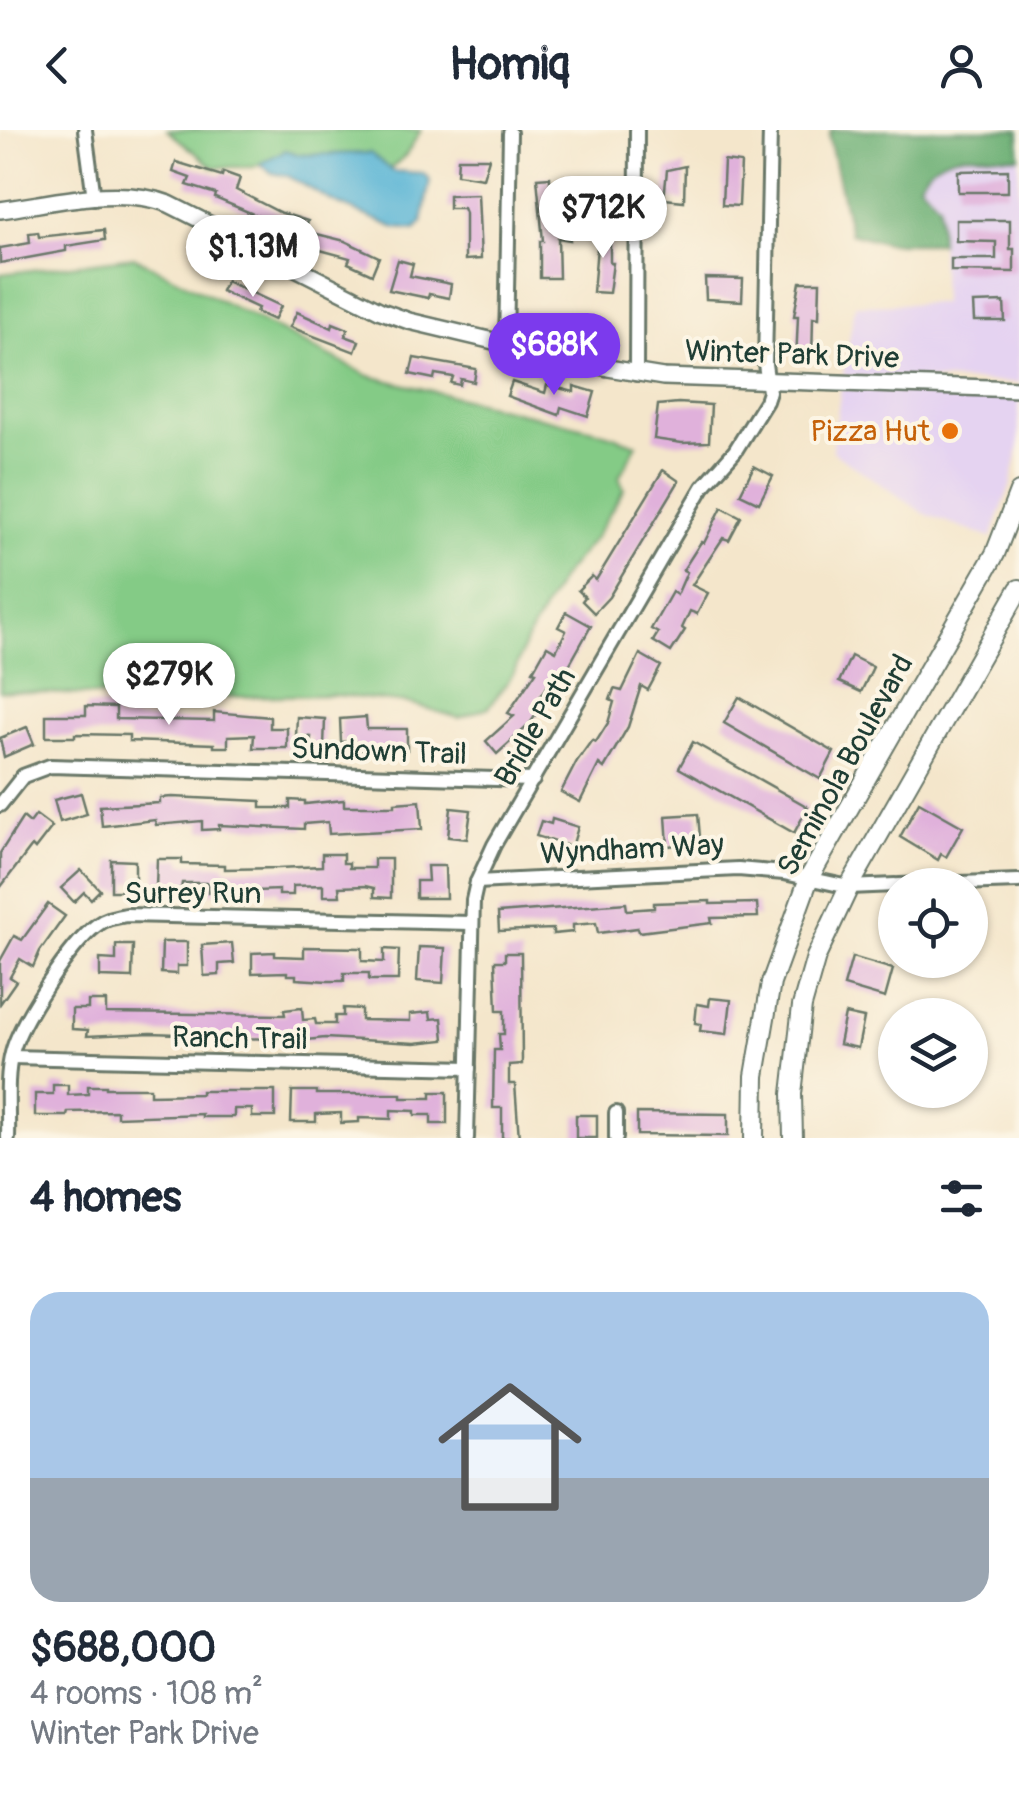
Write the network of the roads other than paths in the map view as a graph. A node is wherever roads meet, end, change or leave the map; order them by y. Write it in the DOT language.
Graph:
graph roads {
  1 [pos="84,130"];
  2 [pos="636,130"];
  3 [pos="770,130"];
  4 [pos="510,133"];
  5 [pos="94,198"];
  6 [pos="0,210"];
  7 [pos="506,345"];
  8 [pos="636,374"];
  9 [pos="768,381"];
  10 [pos="1019,389"];
  11 [pos="1019,492"];
  12 [pos="1019,588"];
  13 [pos="533,780"];
  14 [pos="0,805"];
  15 [pos="809,878"];
  16 [pos="1019,881"];
  17 [pos="477,882"];
  18 [pos="988,882"];
  19 [pos="878,886"];
  20 [pos="849,887"];
  21 [pos="472,922"];
  22 [pos="11,1057"];
  23 [pos="468,1068"];
  24 [pos="616,1112"];
  25 [pos="8,1138"];
  26 [pos="467,1138"];
  27 [pos="616,1138"];
  28 [pos="754,1138"];
  29 [pos="793,1138"];
  1 -- 5 [label="street"];
  2 -- 8 [label="street"];
  3 -- 9 [label="street"];
  4 -- 7 [label="street"];
  5 -- 6 [label="street, Winter Park Drive"];
  5 -- 7 [label="street, Winter Park Drive"];
  7 -- 8 [label="street, Winter Park Drive"];
  8 -- 9 [label="street, Winter Park Drive"];
  9 -- 10 [label="street, Winter Park Drive"];
  9 -- 13 [label="street, Bridle Path"];
  11 -- 15 [label="main road, Seminola Boulevard"];
  12 -- 20 [label="main road, Seminola Boulevard"];
  13 -- 14 [label="street, Sundown Trail"];
  13 -- 17 [label="street, Bridle Path"];
  15 -- 17 [label="street, Wyndham Way"];
  15 -- 20 [label="street, Wyndham Way"];
  15 -- 28 [label="main road, Seminola Boulevard"];
  16 -- 18 [label="street, Wyndham Way"];
  17 -- 21 [label="street, Bridle Path"];
  19 -- 20 [label="street, Wyndham Way"];
  20 -- 29 [label="main road, Seminola Boulevard"];
  21 -- 22 [label="street, Surrey Run"];
  21 -- 23 [label="street, Bridle Path"];
  22 -- 23 [label="street, Ranch Trail"];
  22 -- 25 [label="street, Surrey Run"];
  23 -- 26 [label="street, Bridle Path"];
  24 -- 27 [label="street"];
}
